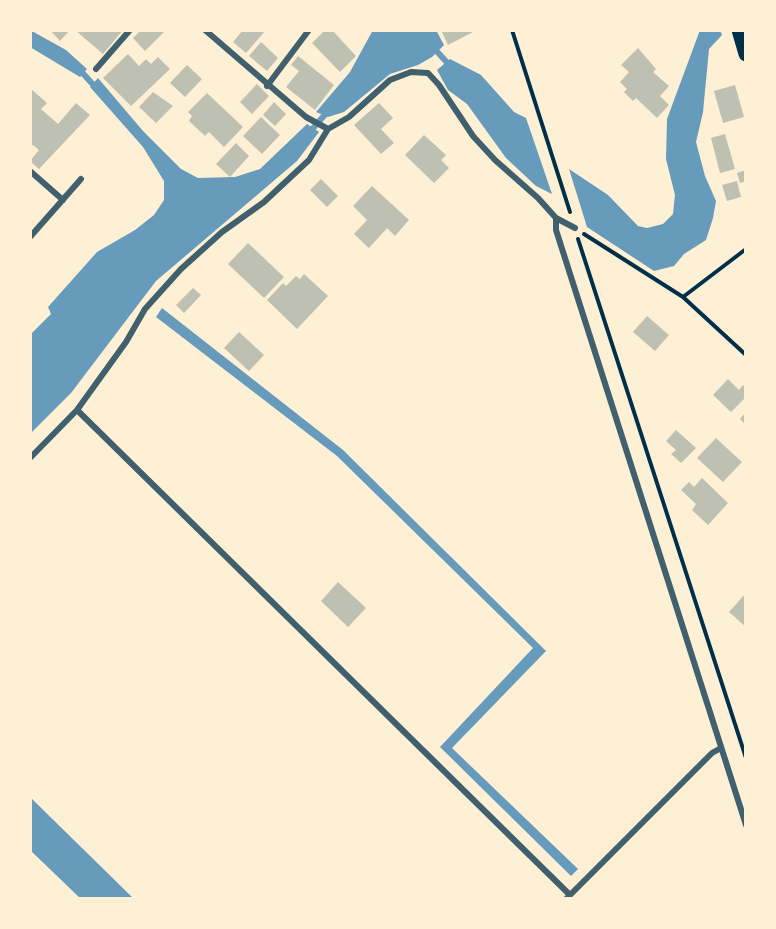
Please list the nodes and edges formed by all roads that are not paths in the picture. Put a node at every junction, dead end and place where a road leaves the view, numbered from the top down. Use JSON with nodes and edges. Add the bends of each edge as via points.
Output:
{"nodes":[{"id":1,"x":130,"y":30,"type":"edge"},
{"id":2,"x":205,"y":30,"type":"edge"},
{"id":3,"x":309,"y":30,"type":"edge"},
{"id":4,"x":739,"y":30,"type":"edge"},
{"id":5,"x":746,"y":54,"type":"edge"},
{"id":6,"x":96,"y":69,"type":"dead end"},
{"id":7,"x":267,"y":86,"type":"junction"},
{"id":8,"x":328,"y":129,"type":"junction"},
{"id":9,"x":30,"y":171,"type":"edge"},
{"id":10,"x":81,"y":179,"type":"dead end"},
{"id":11,"x":63,"y":200,"type":"junction"},
{"id":12,"x":556,"y":218,"type":"junction"},
{"id":13,"x":575,"y":228,"type":"road end"},
{"id":14,"x":30,"y":237,"type":"edge"},
{"id":15,"x":77,"y":410,"type":"junction"},
{"id":16,"x":30,"y":458,"type":"edge"},
{"id":17,"x":722,"y":748,"type":"junction"},
{"id":18,"x":746,"y":825,"type":"edge"},
{"id":19,"x":568,"y":897,"type":"edge"}],
"edges":[{"from":1,"to":6,"type":"street"},
{"from":2,"to":7,"type":"street"},
{"from":3,"to":7,"type":"street"},
{"from":4,"to":5,"type":"highway"},
{"from":7,"to":8,"type":"street"},
{"from":8,"to":12,"type":"street","via":[[349,117],[390,80],[411,72],[428,73],[473,136]]},
{"from":8,"to":15,"type":"street","via":[[309,160],[181,269],[146,309]]},
{"from":9,"to":11,"type":"street"},
{"from":10,"to":11,"type":"street"},
{"from":11,"to":14,"type":"street"},
{"from":12,"to":13,"type":"street"},
{"from":12,"to":17,"type":"street","via":[[556,230]]},
{"from":15,"to":16,"type":"street"},
{"from":15,"to":19,"type":"street"},
{"from":17,"to":18,"type":"street"},
{"from":17,"to":19,"type":"street","via":[[712,753]]}]}
